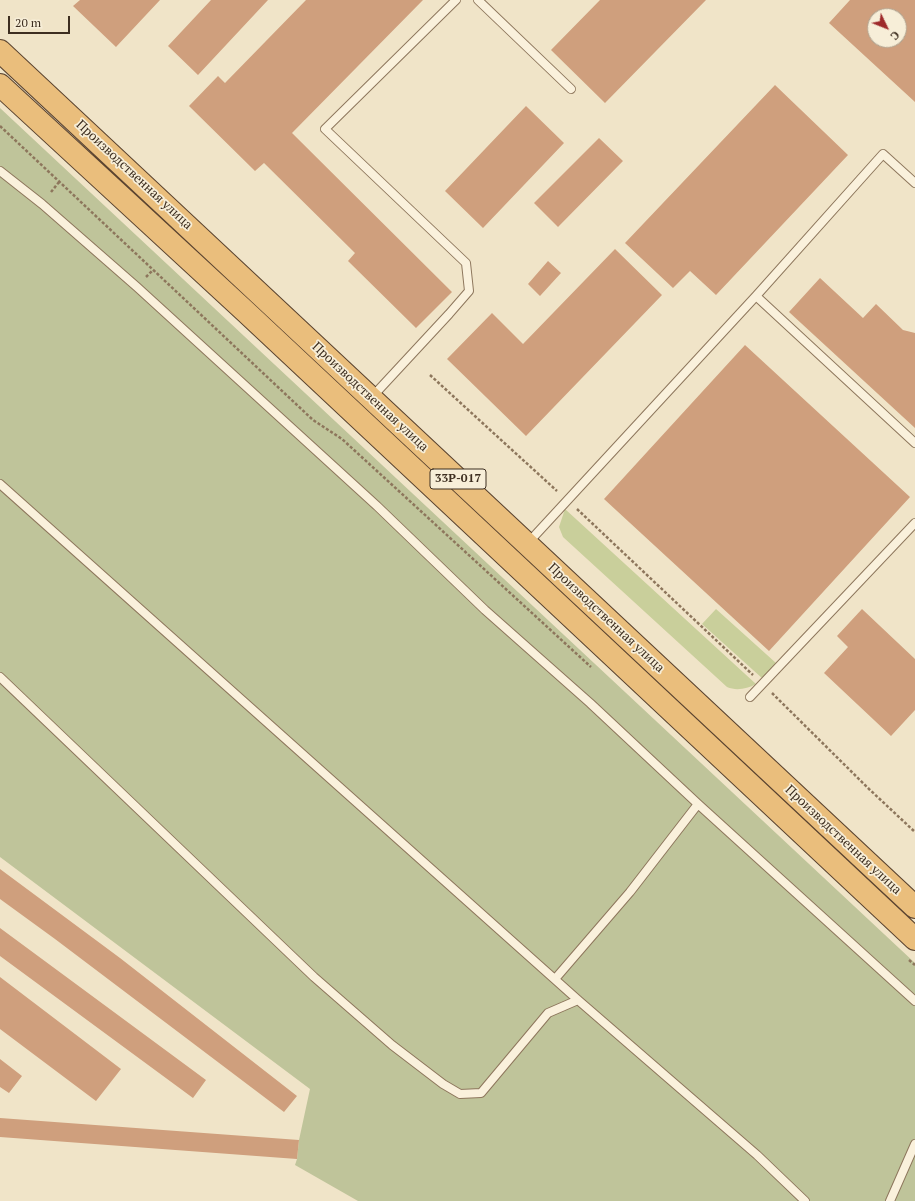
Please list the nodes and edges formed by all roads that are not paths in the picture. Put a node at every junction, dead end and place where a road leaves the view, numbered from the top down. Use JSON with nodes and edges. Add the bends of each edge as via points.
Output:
{"nodes":[{"id":1,"x":456,"y":0,"type":"edge"},
{"id":2,"x":478,"y":0,"type":"edge"},
{"id":3,"x":0,"y":50,"type":"edge"},
{"id":4,"x":0,"y":85,"type":"edge"},
{"id":5,"x":571,"y":89,"type":"dead end"},
{"id":6,"x":0,"y":172,"type":"edge"},
{"id":7,"x":915,"y":183,"type":"edge"},
{"id":8,"x":756,"y":296,"type":"junction"},
{"id":9,"x":371,"y":398,"type":"junction"},
{"id":10,"x":915,"y":443,"type":"edge"},
{"id":11,"x":0,"y":484,"type":"edge"},
{"id":12,"x":915,"y":522,"type":"edge"},
{"id":13,"x":527,"y":544,"type":"junction"},
{"id":14,"x":0,"y":677,"type":"edge"},
{"id":15,"x":750,"y":697,"type":"dead end"},
{"id":16,"x":698,"y":804,"type":"junction"},
{"id":17,"x":915,"y":907,"type":"edge"},
{"id":18,"x":915,"y":939,"type":"edge"},
{"id":19,"x":555,"y":979,"type":"junction"},
{"id":20,"x":578,"y":1000,"type":"junction"},
{"id":21,"x":915,"y":1001,"type":"edge"},
{"id":22,"x":915,"y":1144,"type":"edge"},
{"id":23,"x":805,"y":1201,"type":"edge"},
{"id":24,"x":890,"y":1201,"type":"edge"}],
"edges":[{"from":1,"to":9,"type":"lane","via":[[325,130],[466,263],[469,291]]},
{"from":2,"to":5,"type":"lane"},
{"from":3,"to":9,"type":"highway","name":"Производственная улица","number":"33Р-017"},
{"from":4,"to":18,"type":"highway","name":"Производственная улица","number":"33Р-017"},
{"from":6,"to":16,"type":"lane","via":[[42,204],[136,286]]},
{"from":7,"to":8,"type":"lane","via":[[883,154]]},
{"from":8,"to":10,"type":"lane"},
{"from":8,"to":13,"type":"lane"},
{"from":9,"to":13,"type":"highway","name":"Производственная улица","number":"33Р-017"},
{"from":11,"to":19,"type":"lane"},
{"from":12,"to":15,"type":"lane"},
{"from":13,"to":17,"type":"highway","name":"Производственная улица","number":"33Р-017"},
{"from":14,"to":20,"type":"lane","via":[[314,977],[392,1045],[460,1094],[481,1093],[548,1013]]},
{"from":16,"to":19,"type":"lane","via":[[630,892]]},
{"from":16,"to":21,"type":"lane"},
{"from":19,"to":20,"type":"lane"},
{"from":20,"to":23,"type":"lane","via":[[757,1155]]},
{"from":22,"to":24,"type":"lane"}]}
